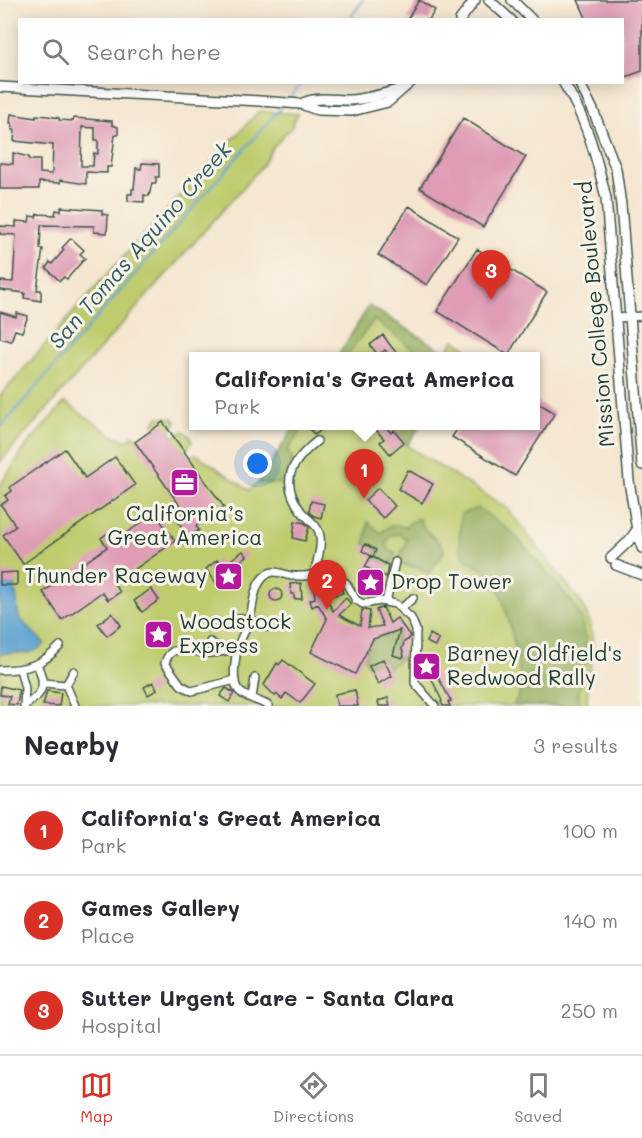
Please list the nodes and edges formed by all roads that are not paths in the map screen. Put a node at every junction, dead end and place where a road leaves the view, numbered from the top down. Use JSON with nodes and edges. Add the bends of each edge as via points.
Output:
{"nodes":[{"id":1,"x":475,"y":0,"type":"edge"},
{"id":2,"x":489,"y":0,"type":"edge"},
{"id":3,"x":512,"y":0,"type":"edge"},
{"id":4,"x":462,"y":18,"type":"edge"},
{"id":5,"x":509,"y":18,"type":"edge"},
{"id":6,"x":530,"y":18,"type":"edge"},
{"id":7,"x":564,"y":84,"type":"edge"},
{"id":8,"x":580,"y":84,"type":"edge"},
{"id":9,"x":408,"y":85,"type":"edge"},
{"id":10,"x":0,"y":87,"type":"edge"},
{"id":11,"x":642,"y":316,"type":"edge"},
{"id":12,"x":630,"y":317,"type":"junction"},
{"id":13,"x":616,"y":318,"type":"junction"},
{"id":14,"x":317,"y":441,"type":"dead end"},
{"id":15,"x":642,"y":465,"type":"edge"},
{"id":16,"x":636,"y":530,"type":"junction"},
{"id":17,"x":642,"y":548,"type":"edge"},
{"id":18,"x":394,"y":562,"type":"dead end"},
{"id":19,"x":314,"y":573,"type":"junction"},
{"id":20,"x":642,"y":575,"type":"edge"},
{"id":21,"x":413,"y":598,"type":"dead end"},
{"id":22,"x":386,"y":602,"type":"junction"},
{"id":23,"x":401,"y":609,"type":"junction"},
{"id":24,"x":239,"y":618,"type":"dead end"},
{"id":25,"x":249,"y":620,"type":"junction"},
{"id":26,"x":266,"y":627,"type":"dead end"},
{"id":27,"x":210,"y":642,"type":"dead end"},
{"id":28,"x":60,"y":646,"type":"dead end"},
{"id":29,"x":238,"y":648,"type":"junction"},
{"id":30,"x":224,"y":651,"type":"junction"},
{"id":31,"x":37,"y":664,"type":"junction"},
{"id":32,"x":20,"y":669,"type":"junction"},
{"id":33,"x":0,"y":670,"type":"edge"},
{"id":34,"x":74,"y":671,"type":"dead end"},
{"id":35,"x":255,"y":678,"type":"dead end"},
{"id":36,"x":236,"y":680,"type":"junction"},
{"id":37,"x":44,"y":683,"type":"junction"},
{"id":38,"x":66,"y":685,"type":"junction"},
{"id":39,"x":249,"y":697,"type":"junction"},
{"id":40,"x":24,"y":706,"type":"edge"},
{"id":41,"x":75,"y":706,"type":"edge"},
{"id":42,"x":244,"y":706,"type":"edge"},
{"id":43,"x":269,"y":706,"type":"edge"},
{"id":44,"x":435,"y":706,"type":"edge"}],
"edges":[{"from":1,"to":4,"type":"main road"},
{"from":2,"to":5,"type":"main road"},
{"from":3,"to":6,"type":"main road"},
{"from":7,"to":13,"type":"main road","name":"Mission College Boulevard","via":[[599,164],[606,198]]},
{"from":8,"to":12,"type":"main road","name":"Mission College Boulevard","via":[[616,168]]},
{"from":9,"to":10,"type":"main road","via":[[368,98],[310,99],[301,104]]},
{"from":11,"to":12,"type":"street"},
{"from":12,"to":13,"type":"street"},
{"from":12,"to":15,"type":"main road","name":"Mission College Boulevard"},
{"from":13,"to":16,"type":"main road","name":"Mission College Boulevard"},
{"from":14,"to":19,"type":"street","via":[[296,462],[290,483],[295,502],[319,533]]},
{"from":16,"to":17,"type":"main road","name":"Mission College Boulevard"},
{"from":16,"to":20,"type":"main road","via":[[613,562]]},
{"from":18,"to":22,"type":"street"},
{"from":19,"to":22,"type":"street","via":[[344,581],[353,597],[363,604]]},
{"from":19,"to":25,"type":"street","via":[[266,575],[254,597]]},
{"from":21,"to":23,"type":"street"},
{"from":22,"to":23,"type":"street"},
{"from":23,"to":44,"type":"street","via":[[416,630],[415,683]]},
{"from":24,"to":25,"type":"street"},
{"from":25,"to":26,"type":"street"},
{"from":25,"to":29,"type":"street"},
{"from":27,"to":30,"type":"street"},
{"from":28,"to":31,"type":"street"},
{"from":29,"to":30,"type":"street"},
{"from":29,"to":36,"type":"street"},
{"from":30,"to":36,"type":"street","via":[[177,649],[169,653],[165,663],[181,685],[192,691]]},
{"from":31,"to":32,"type":"street"},
{"from":31,"to":37,"type":"street"},
{"from":32,"to":33,"type":"street"},
{"from":32,"to":40,"type":"street"},
{"from":34,"to":38,"type":"street"},
{"from":35,"to":39,"type":"street"},
{"from":36,"to":39,"type":"street","via":[[239,690]]},
{"from":37,"to":38,"type":"street"},
{"from":37,"to":40,"type":"street","via":[[37,696]]},
{"from":38,"to":41,"type":"street"},
{"from":39,"to":42,"type":"street"},
{"from":39,"to":43,"type":"street"}]}
